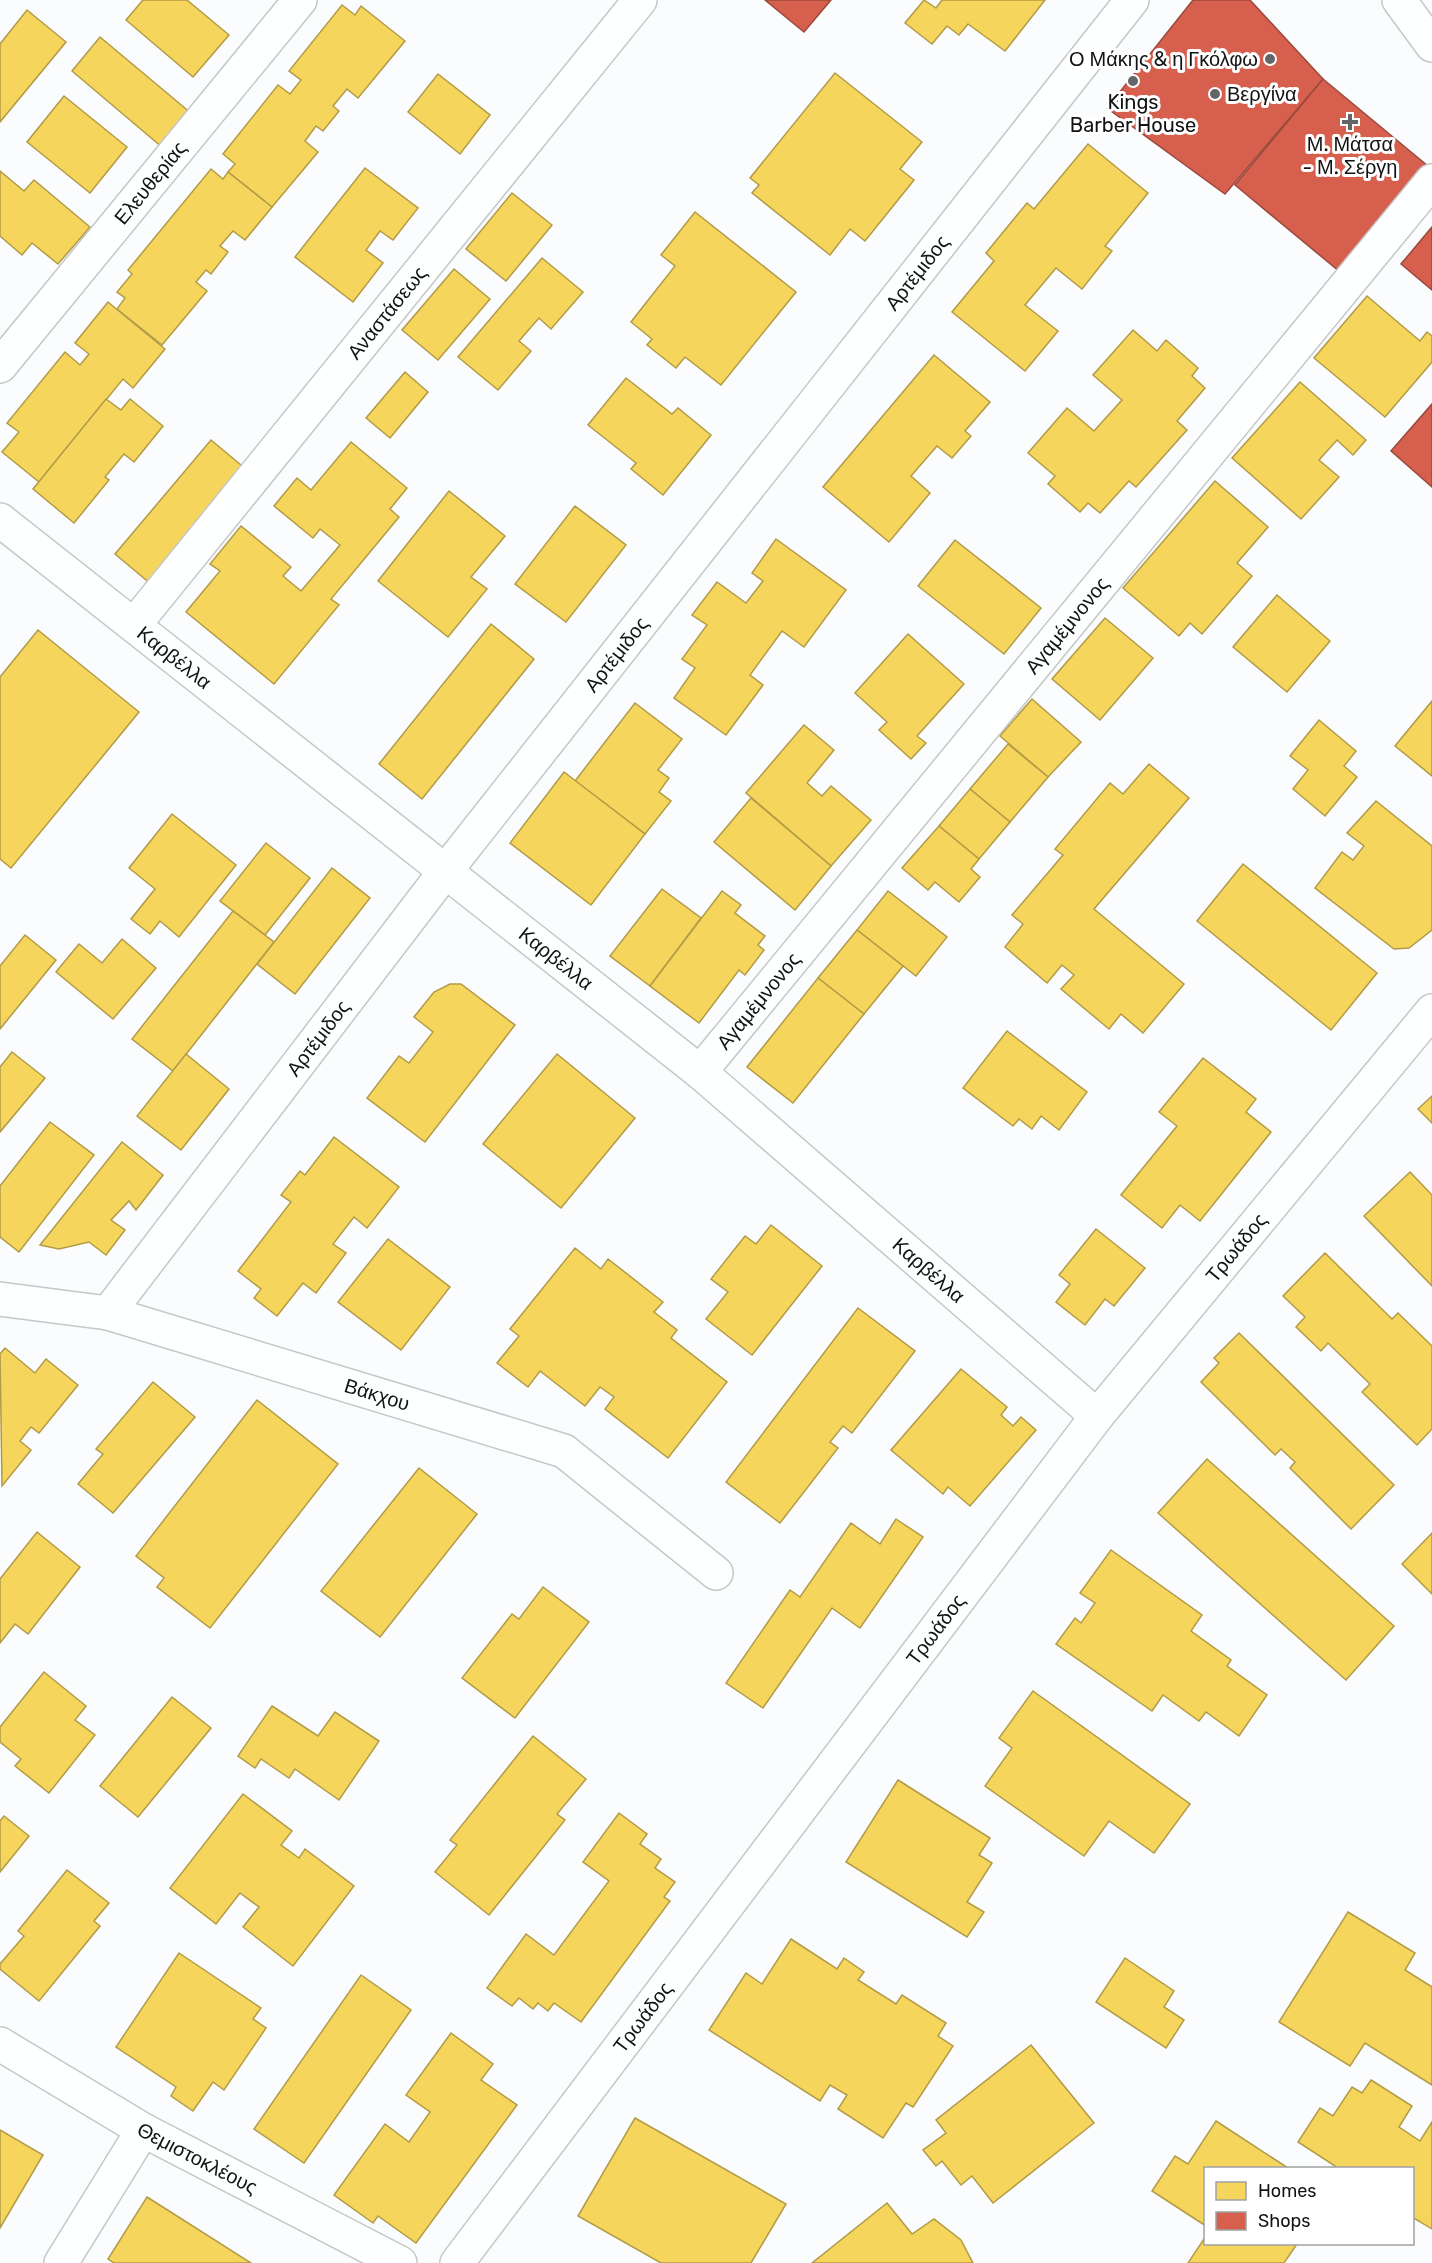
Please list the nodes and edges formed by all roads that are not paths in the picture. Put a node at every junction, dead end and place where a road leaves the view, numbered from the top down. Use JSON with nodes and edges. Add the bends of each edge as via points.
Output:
{"nodes":[{"id":1,"x":300,"y":0,"type":"edge"},
{"id":2,"x":640,"y":0,"type":"edge"},
{"id":3,"x":1132,"y":0,"type":"edge"},
{"id":4,"x":1398,"y":0,"type":"edge"},
{"id":5,"x":1432,"y":45,"type":"edge"},
{"id":6,"x":1432,"y":181,"type":"edge"},
{"id":7,"x":0,"y":366,"type":"edge"},
{"id":8,"x":0,"y":520,"type":"edge"},
{"id":9,"x":134,"y":625,"type":"junction"},
{"id":10,"x":444,"y":873,"type":"junction"},
{"id":11,"x":1432,"y":1011,"type":"edge"},
{"id":12,"x":700,"y":1072,"type":"junction"},
{"id":13,"x":0,"y":1299,"type":"edge"},
{"id":14,"x":108,"y":1313,"type":"junction"},
{"id":15,"x":1097,"y":1416,"type":"junction"},
{"id":16,"x":716,"y":1573,"type":"dead end"},
{"id":17,"x":0,"y":2044,"type":"edge"},
{"id":18,"x":143,"y":2130,"type":"junction"},
{"id":19,"x":62,"y":2263,"type":"edge"},
{"id":20,"x":400,"y":2263,"type":"edge"},
{"id":21,"x":457,"y":2263,"type":"edge"}],
"edges":[{"from":1,"to":7,"type":"street","name":"Ελευθερίας"},
{"from":2,"to":9,"type":"street","name":"Αναστάσεως"},
{"from":3,"to":10,"type":"street","name":"Αρτέμιδος"},
{"from":4,"to":5,"type":"street"},
{"from":6,"to":12,"type":"street","name":"Αγαμέμνονος"},
{"from":8,"to":9,"type":"street","name":"Καρβέλλα"},
{"from":9,"to":10,"type":"street","name":"Καρβέλλα"},
{"from":10,"to":12,"type":"street","name":"Καρβέλλα"},
{"from":10,"to":14,"type":"street","name":"Αρτέμιδος"},
{"from":11,"to":15,"type":"street","name":"Τρωάδος"},
{"from":12,"to":15,"type":"street","name":"Καρβέλλα"},
{"from":13,"to":14,"type":"street","name":"Βάκχου"},
{"from":14,"to":16,"type":"street","name":"Βάκχου","via":[[564,1451]]},
{"from":15,"to":21,"type":"street","name":"Τρωάδος"},
{"from":17,"to":18,"type":"street","name":"Θεμιστοκλέους"},
{"from":18,"to":19,"type":"street"},
{"from":18,"to":20,"type":"street","name":"Θεμιστοκλέους"}]}
